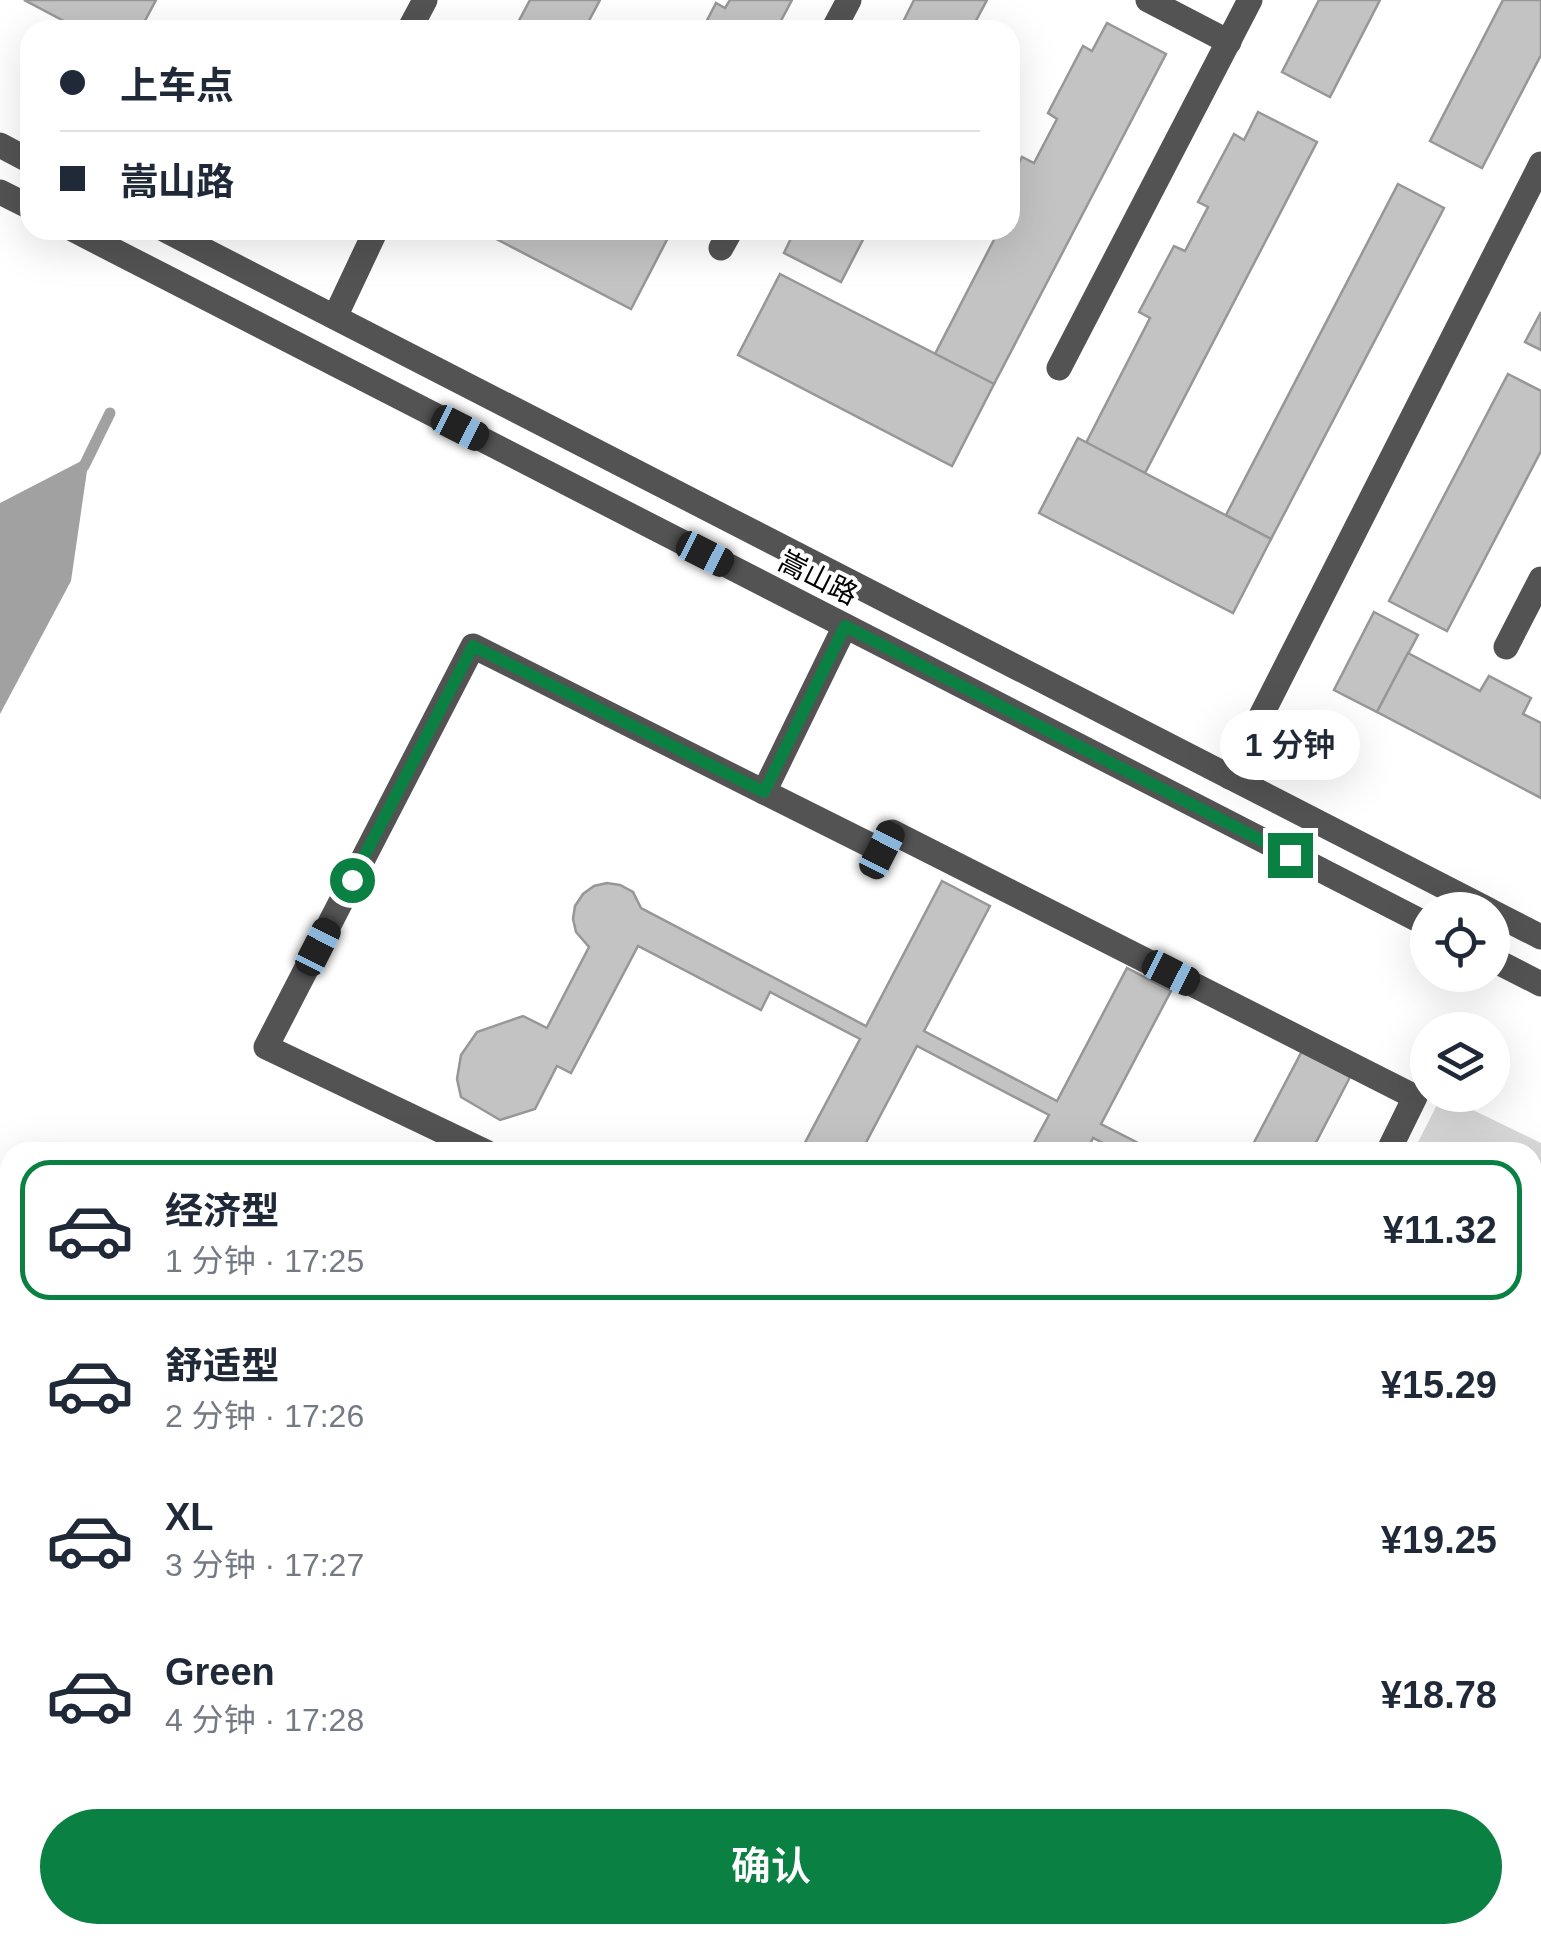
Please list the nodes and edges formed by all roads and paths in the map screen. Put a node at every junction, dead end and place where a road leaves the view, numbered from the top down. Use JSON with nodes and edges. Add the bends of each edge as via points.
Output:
{"nodes":[{"id":1,"x":1148,"y":0,"type":"edge"},
{"id":2,"x":1250,"y":0,"type":"edge"},
{"id":3,"x":1229,"y":42,"type":"junction"},
{"id":4,"x":1541,"y":164,"type":"edge"},
{"id":5,"x":93,"y":240,"type":"edge"},
{"id":6,"x":184,"y":240,"type":"edge"},
{"id":7,"x":371,"y":240,"type":"edge"},
{"id":8,"x":335,"y":318,"type":"junction"},
{"id":9,"x":1059,"y":368,"type":"dead end"},
{"id":10,"x":1541,"y":579,"type":"edge"},
{"id":11,"x":845,"y":626,"type":"junction"},
{"id":12,"x":1506,"y":647,"type":"dead end"},
{"id":13,"x":1230,"y":777,"type":"junction"},
{"id":14,"x":764,"y":792,"type":"junction"},
{"id":15,"x":1454,"y":892,"type":"edge"},
{"id":16,"x":1410,"y":916,"type":"edge"},
{"id":17,"x":1510,"y":920,"type":"edge"},
{"id":18,"x":1541,"y":936,"type":"edge"},
{"id":19,"x":1510,"y":968,"type":"edge"},
{"id":20,"x":1541,"y":984,"type":"edge"},
{"id":21,"x":465,"y":1142,"type":"edge"},
{"id":22,"x":1393,"y":1142,"type":"edge"}],
"edges":[{"from":1,"to":3,"type":"street"},
{"from":2,"to":3,"type":"street"},
{"from":3,"to":9,"type":"street"},
{"from":4,"to":13,"type":"street"},
{"from":5,"to":11,"type":"street","name":"嵩山路"},
{"from":6,"to":8,"type":"street","name":"嵩山路"},
{"from":7,"to":8,"type":"street"},
{"from":8,"to":13,"type":"street","name":"嵩山路"},
{"from":10,"to":12,"type":"street"},
{"from":11,"to":14,"type":"street"},
{"from":11,"to":16,"type":"street","name":"嵩山路"},
{"from":13,"to":15,"type":"street","name":"嵩山路"},
{"from":14,"to":21,"type":"street","via":[[473,646],[266,1047]]},
{"from":14,"to":22,"type":"street","via":[[882,850],[892,832],[1415,1097]]},
{"from":17,"to":18,"type":"street","name":"嵩山路"},
{"from":19,"to":20,"type":"street"}]}
